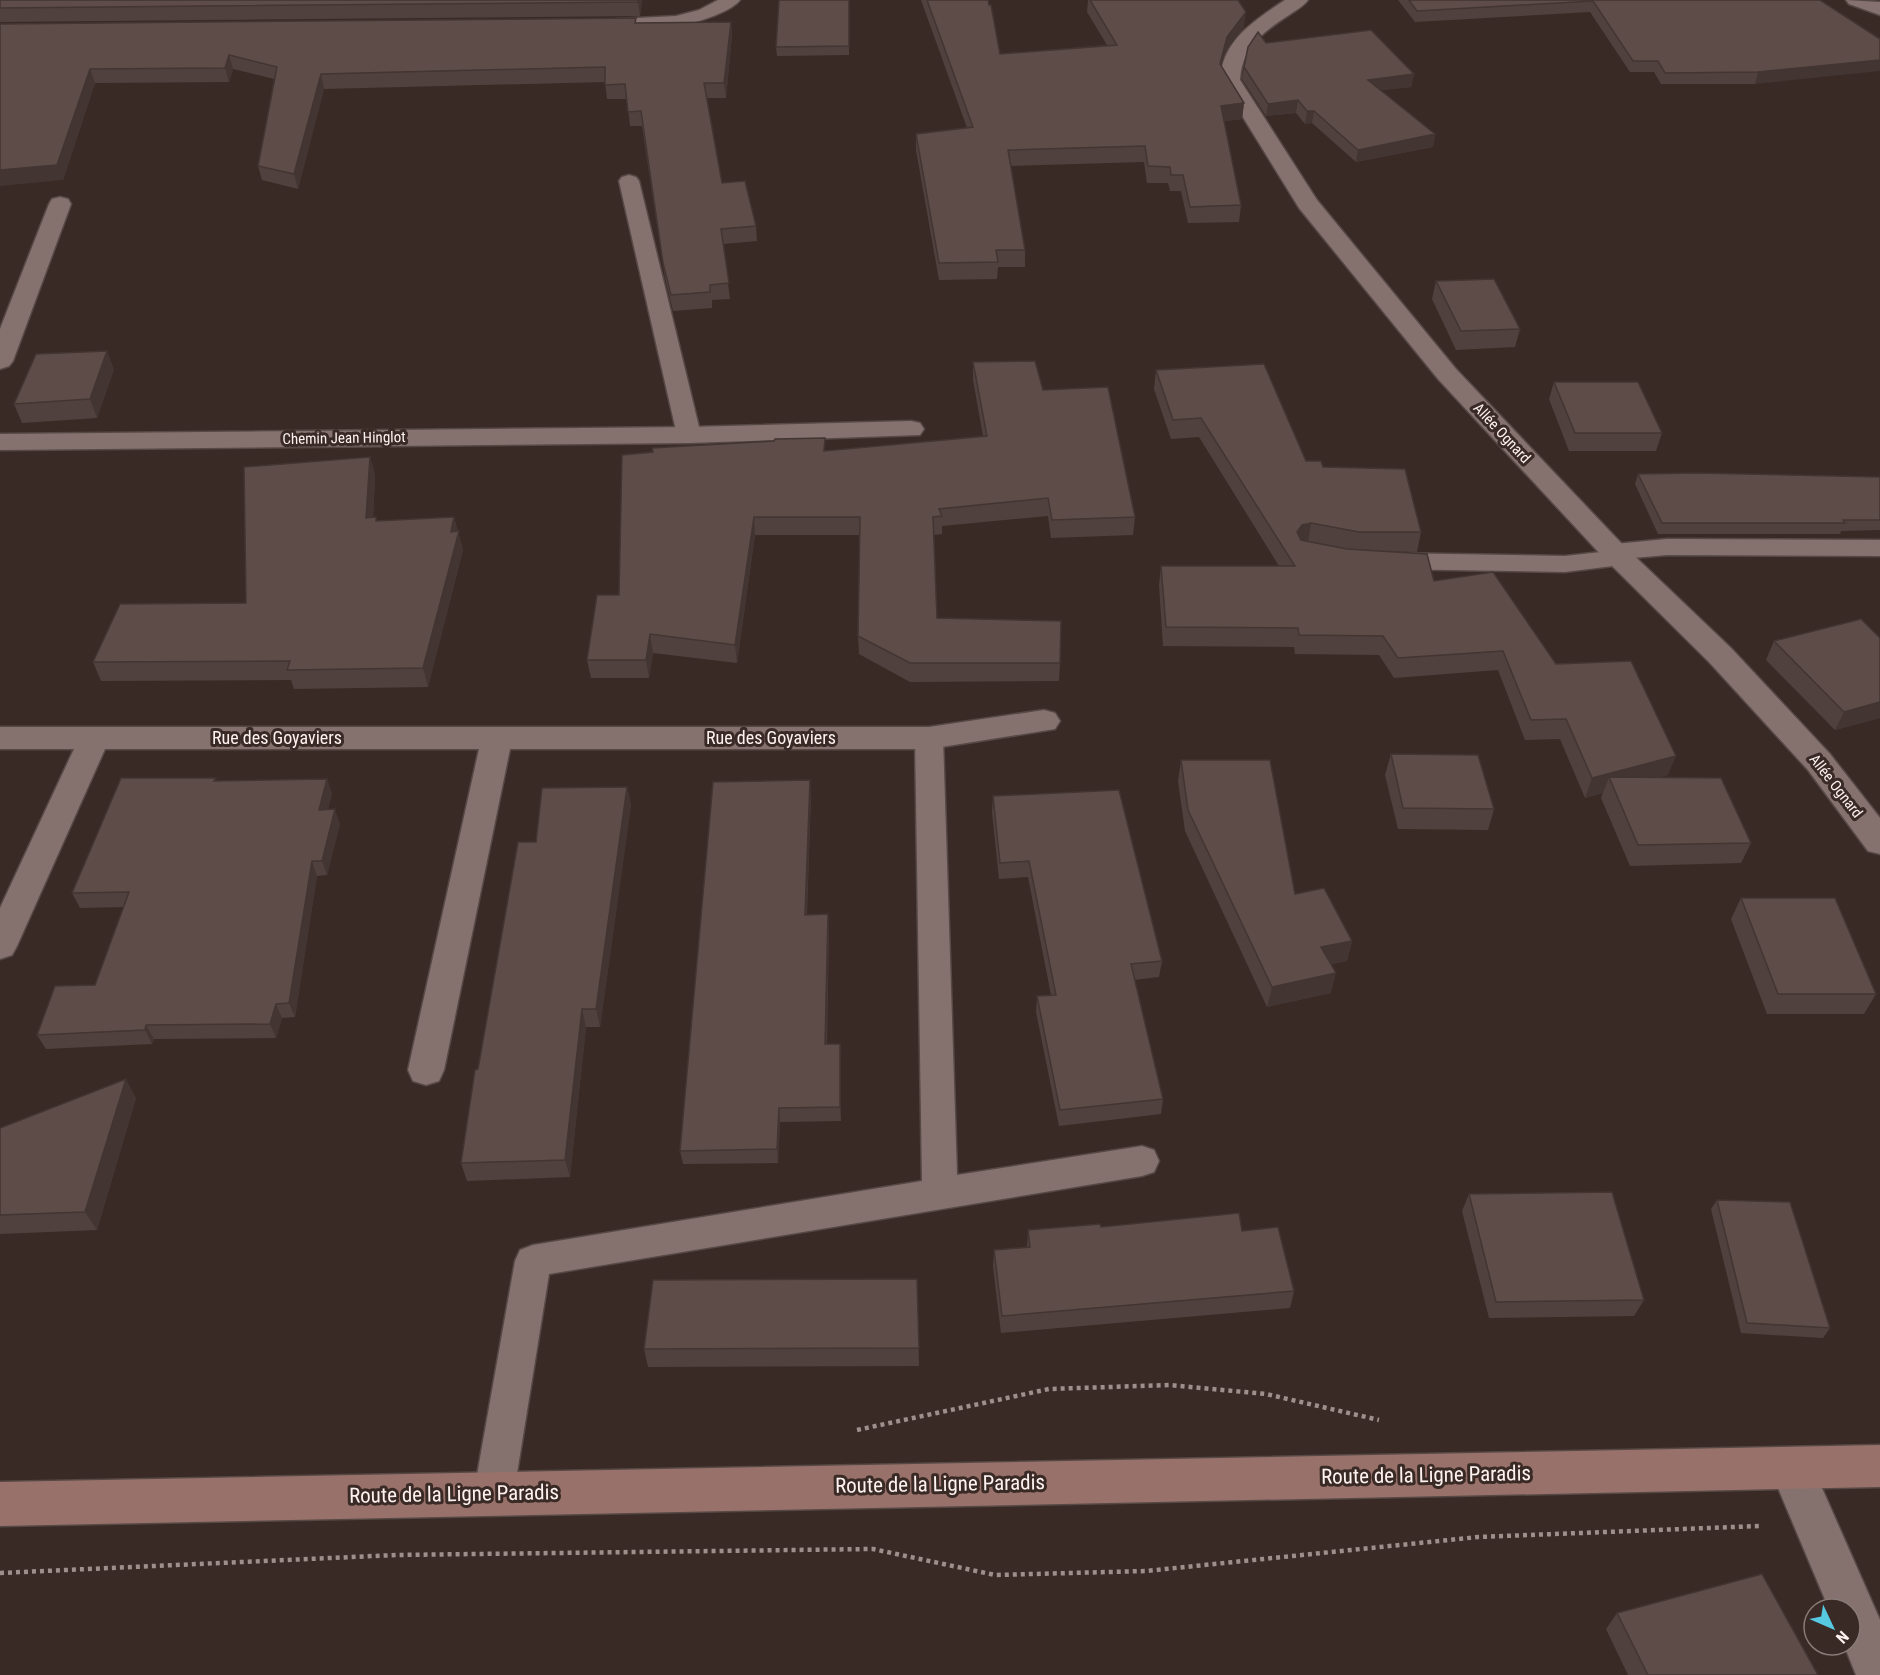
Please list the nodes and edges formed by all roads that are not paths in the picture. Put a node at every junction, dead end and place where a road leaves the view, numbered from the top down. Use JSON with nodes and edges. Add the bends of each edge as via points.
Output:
{"nodes":[{"id":1,"x":730,"y":0,"type":"edge"},
{"id":2,"x":1298,"y":0,"type":"edge"},
{"id":3,"x":1856,"y":0,"type":"edge"},
{"id":4,"x":1880,"y":9,"type":"edge"},
{"id":5,"x":601,"y":25,"type":"edge"},
{"id":6,"x":629,"y":181,"type":"dead end"},
{"id":7,"x":60,"y":204,"type":"dead end"},
{"id":8,"x":0,"y":361,"type":"edge"},
{"id":9,"x":911,"y":429,"type":"dead end"},
{"id":10,"x":689,"y":435,"type":"junction"},
{"id":11,"x":0,"y":442,"type":"edge"},
{"id":12,"x":1880,"y":549,"type":"edge"},
{"id":13,"x":1617,"y":554,"type":"junction"},
{"id":14,"x":1367,"y":561,"type":"edge"},
{"id":15,"x":1044,"y":721,"type":"dead end"},
{"id":16,"x":0,"y":738,"type":"edge"},
{"id":17,"x":497,"y":738,"type":"junction"},
{"id":18,"x":929,"y":738,"type":"junction"},
{"id":19,"x":94,"y":739,"type":"junction"},
{"id":20,"x":1880,"y":842,"type":"edge"},
{"id":21,"x":0,"y":946,"type":"edge"},
{"id":22,"x":426,"y":1070,"type":"dead end"},
{"id":23,"x":1142,"y":1161,"type":"dead end"},
{"id":24,"x":940,"y":1193,"type":"junction"},
{"id":25,"x":1880,"y":1466,"type":"edge"},
{"id":26,"x":1792,"y":1469,"type":"junction"},
{"id":27,"x":494,"y":1492,"type":"junction"},
{"id":28,"x":0,"y":1504,"type":"edge"},
{"id":29,"x":1880,"y":1675,"type":"edge"}],
"edges":[{"from":1,"to":5,"type":"street","via":[[695,17],[649,24]]},
{"from":2,"to":13,"type":"street","name":"Allée Ognard","via":[[1264,23],[1239,48],[1231,62],[1230,80],[1307,203],[1447,374]]},
{"from":3,"to":4,"type":"street"},
{"from":6,"to":10,"type":"lane"},
{"from":7,"to":8,"type":"street"},
{"from":9,"to":10,"type":"street","name":"Chemin Jean Hinglot"},
{"from":10,"to":11,"type":"street","name":"Chemin Jean Hinglot"},
{"from":12,"to":13,"type":"lane","via":[[1667,547]]},
{"from":13,"to":14,"type":"lane","via":[[1564,564]]},
{"from":13,"to":20,"type":"street","name":"Allée Ognard","via":[[1720,655],[1819,762]]},
{"from":15,"to":18,"type":"street","name":"Rue des Goyaviers"},
{"from":16,"to":19,"type":"street","name":"Rue des Goyaviers"},
{"from":17,"to":18,"type":"street","name":"Rue des Goyaviers"},
{"from":17,"to":19,"type":"street","name":"Rue des Goyaviers"},
{"from":17,"to":22,"type":"street"},
{"from":18,"to":24,"type":"lane"},
{"from":19,"to":21,"type":"street"},
{"from":23,"to":24,"type":"lane"},
{"from":24,"to":27,"type":"lane","via":[[533,1261]]},
{"from":25,"to":26,"type":"main road","name":"Route de la Ligne Paradis"},
{"from":26,"to":27,"type":"main road","name":"Route de la Ligne Paradis"},
{"from":26,"to":29,"type":"street"},
{"from":27,"to":28,"type":"main road","name":"Route de la Ligne Paradis"}]}
